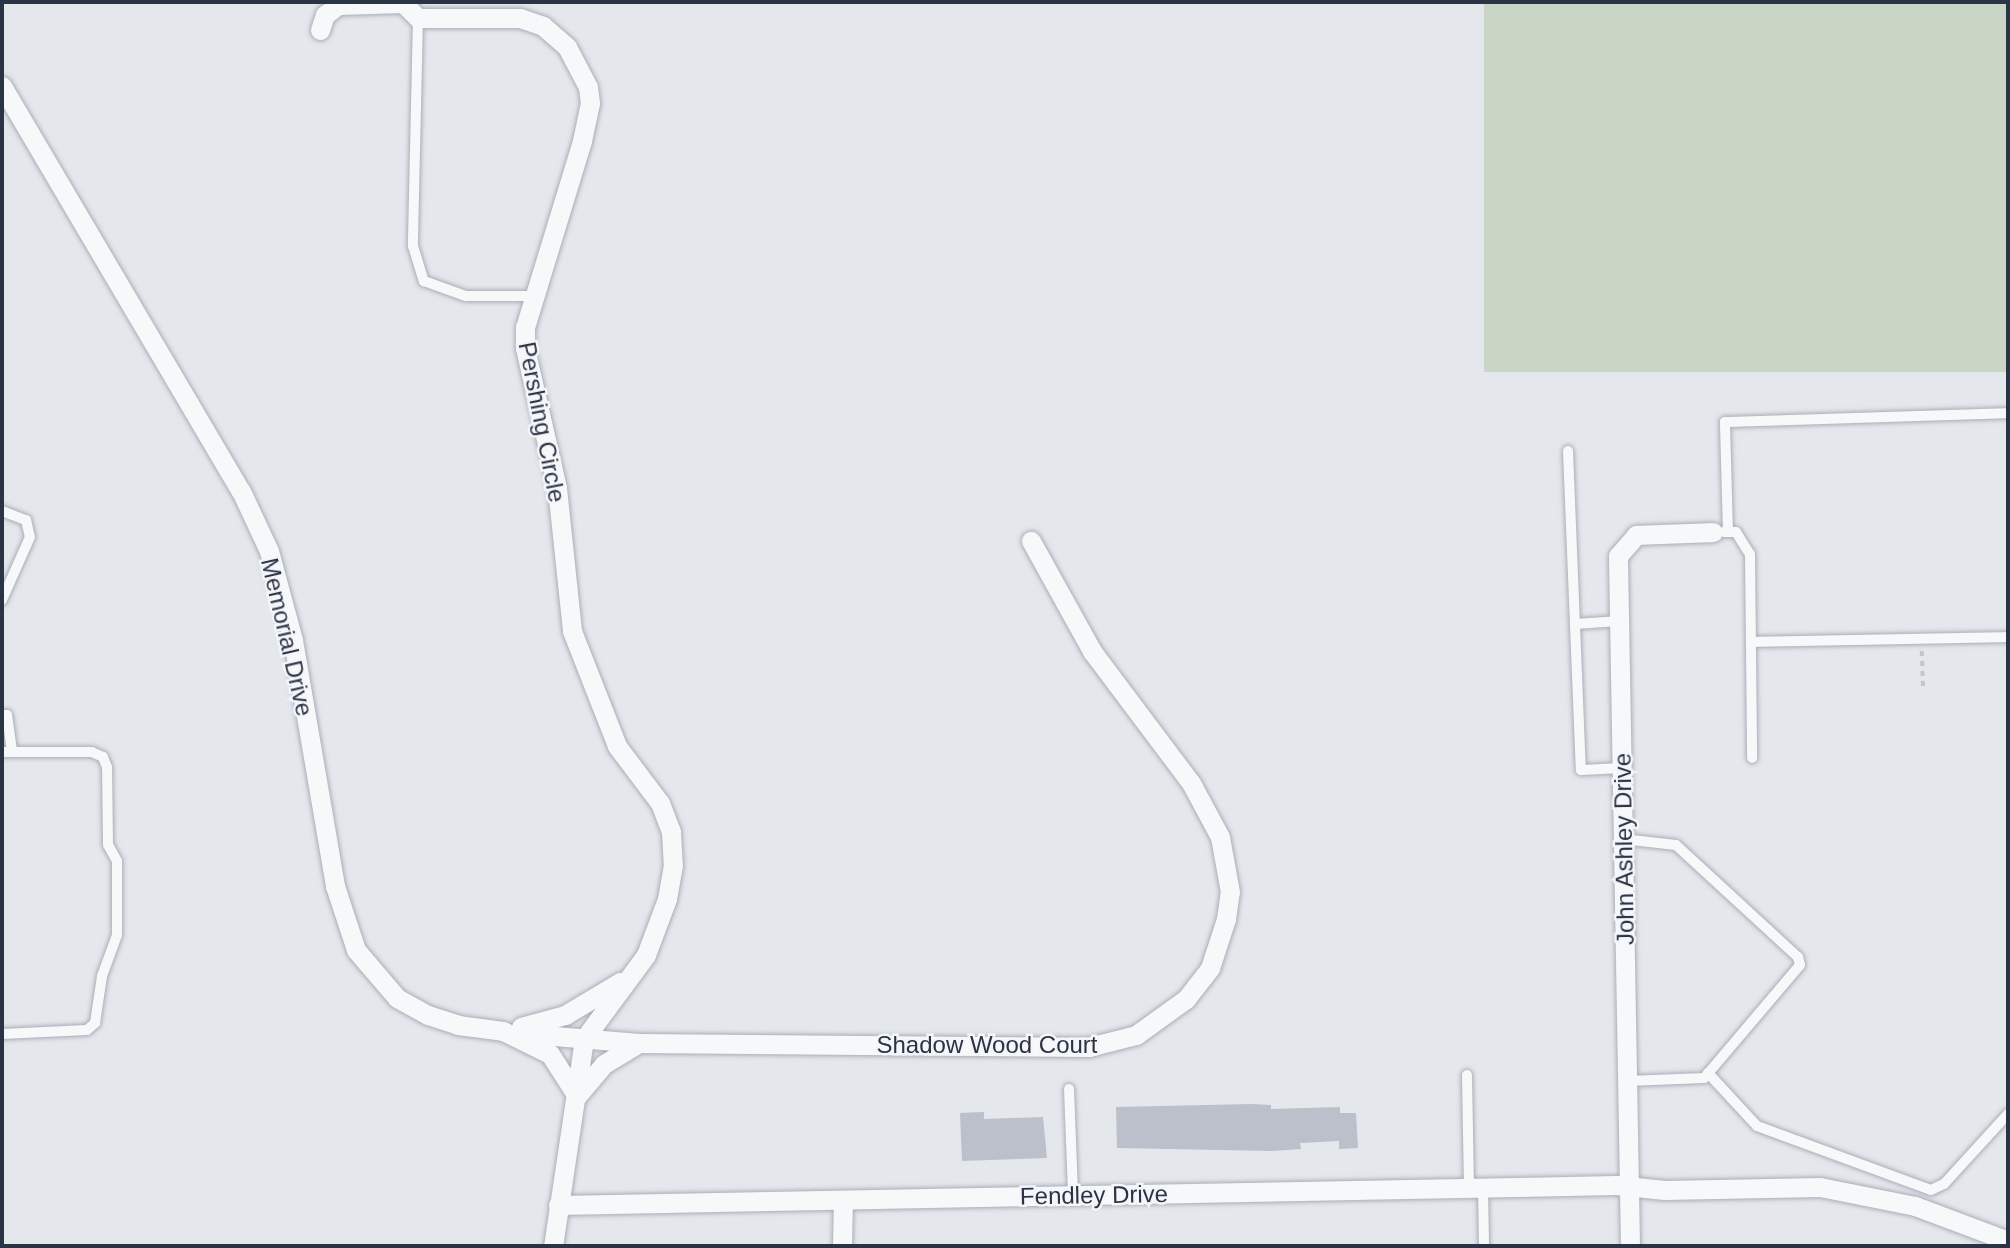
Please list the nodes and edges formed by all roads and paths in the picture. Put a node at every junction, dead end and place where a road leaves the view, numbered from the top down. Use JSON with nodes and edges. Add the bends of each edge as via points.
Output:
{"nodes":[{"id":1,"x":418,"y":18,"type":"junction"},
{"id":2,"x":320,"y":30,"type":"dead end"},
{"id":3,"x":2,"y":86,"type":"edge"},
{"id":4,"x":534,"y":296,"type":"junction"},
{"id":5,"x":2008,"y":413,"type":"edge"},
{"id":6,"x":1568,"y":451,"type":"dead end"},
{"id":7,"x":2,"y":511,"type":"edge"},
{"id":8,"x":1720,"y":532,"type":"junction"},
{"id":9,"x":1031,"y":541,"type":"dead end"},
{"id":10,"x":2,"y":600,"type":"edge"},
{"id":11,"x":1619,"y":621,"type":"junction"},
{"id":12,"x":1575,"y":624,"type":"junction"},
{"id":13,"x":2008,"y":637,"type":"edge"},
{"id":14,"x":1922,"y":639,"type":"junction"},
{"id":15,"x":1751,"y":642,"type":"junction"},
{"id":16,"x":1923,"y":687,"type":"dead end"},
{"id":17,"x":2,"y":715,"type":"edge"},
{"id":18,"x":7,"y":752,"type":"edge"},
{"id":19,"x":1752,"y":758,"type":"dead end"},
{"id":20,"x":1622,"y":768,"type":"junction"},
{"id":21,"x":1623,"y":839,"type":"junction"},
{"id":22,"x":637,"y":967,"type":"junction"},
{"id":23,"x":503,"y":1031,"type":"junction"},
{"id":24,"x":2,"y":1034,"type":"edge"},
{"id":25,"x":584,"y":1039,"type":"junction"},
{"id":26,"x":639,"y":1043,"type":"junction"},
{"id":27,"x":1708,"y":1073,"type":"junction"},
{"id":28,"x":1467,"y":1074,"type":"dead end"},
{"id":29,"x":1628,"y":1082,"type":"junction"},
{"id":30,"x":1069,"y":1089,"type":"dead end"},
{"id":31,"x":577,"y":1096,"type":"junction"},
{"id":32,"x":2008,"y":1114,"type":"edge"},
{"id":33,"x":1629,"y":1185,"type":"junction"},
{"id":34,"x":1476,"y":1187,"type":"junction"},
{"id":35,"x":1073,"y":1195,"type":"junction"},
{"id":36,"x":843,"y":1200,"type":"junction"},
{"id":37,"x":558,"y":1205,"type":"junction"},
{"id":38,"x":2008,"y":1241,"type":"edge"},
{"id":39,"x":553,"y":1246,"type":"edge"},
{"id":40,"x":842,"y":1246,"type":"edge"},
{"id":41,"x":1485,"y":1246,"type":"edge"},
{"id":42,"x":1630,"y":1246,"type":"edge"}],
"edges":[{"from":1,"to":2,"type":"street","name":"Pershing Circle","via":[[403,3],[338,5],[325,15]]},
{"from":1,"to":4,"type":"lane","via":[[413,246],[424,281],[466,296]]},
{"from":1,"to":4,"type":"street","name":"Pershing Circle","via":[[520,18],[543,26],[584,73],[590,103],[582,141]]},
{"from":3,"to":23,"type":"street","name":"Memorial Drive","via":[[241,491],[269,551],[293,640],[335,886],[356,950],[397,998],[458,1026]]},
{"from":4,"to":22,"type":"street","name":"Pershing Circle","via":[[525,327],[525,348],[557,488],[572,631],[617,746],[660,803],[671,831],[673,865],[667,900],[655,937]]},
{"from":5,"to":8,"type":"lane","via":[[1725,422]]},
{"from":6,"to":12,"type":"lane"},
{"from":7,"to":10,"type":"lane","via":[[26,520],[30,537]]},
{"from":8,"to":11,"type":"street","name":"John Ashley Drive","via":[[1645,533],[1629,539],[1618,556]]},
{"from":8,"to":15,"type":"lane","via":[[1736,532],[1750,554]]},
{"from":9,"to":26,"type":"street","name":"Shadow Wood Court","via":[[1093,651],[1191,783],[1220,837],[1230,892],[1220,944],[1202,980],[1176,1009],[1149,1028],[1089,1047]]},
{"from":11,"to":12,"type":"lane"},
{"from":11,"to":20,"type":"street","name":"John Ashley Drive"},
{"from":12,"to":20,"type":"lane","via":[[1581,770]]},
{"from":13,"to":14,"type":"lane"},
{"from":14,"to":15,"type":"lane"},
{"from":14,"to":16,"type":"path"},
{"from":15,"to":19,"type":"lane"},
{"from":17,"to":18,"type":"lane","via":[[7,715]]},
{"from":18,"to":24,"type":"lane","via":[[92,752],[103,757],[108,845],[117,861],[117,934],[102,976],[95,1023],[87,1030]]},
{"from":20,"to":21,"type":"street","name":"John Ashley Drive"},
{"from":21,"to":27,"type":"lane","via":[[1676,845],[1798,957],[1797,973]]},
{"from":21,"to":29,"type":"street","name":"John Ashley Drive"},
{"from":22,"to":23,"type":"street","name":"Memorial Drive","via":[[609,990],[565,1015]]},
{"from":22,"to":25,"type":"street","name":"Pershing Circle"},
{"from":23,"to":25,"type":"street"},
{"from":23,"to":31,"type":"street","name":"Memorial Drive","via":[[550,1054]]},
{"from":25,"to":26,"type":"street","name":"Shadow Wood Court"},
{"from":25,"to":31,"type":"street","name":"Pershing Circle"},
{"from":26,"to":31,"type":"street","via":[[604,1064]]},
{"from":27,"to":29,"type":"lane","via":[[1704,1078]]},
{"from":27,"to":32,"type":"lane","via":[[1757,1126],[1931,1190],[1944,1184]]},
{"from":28,"to":34,"type":"lane"},
{"from":29,"to":33,"type":"street","name":"John Ashley Drive"},
{"from":30,"to":35,"type":"lane"},
{"from":31,"to":37,"type":"street"},
{"from":33,"to":34,"type":"street","name":"Fendley Drive"},
{"from":33,"to":38,"type":"street","name":"Fendley Drive","via":[[1664,1190],[1820,1187],[1915,1206]]},
{"from":33,"to":42,"type":"street","name":"John Ashley Drive"},
{"from":34,"to":35,"type":"street","name":"Fendley Drive"},
{"from":34,"to":41,"type":"lane"},
{"from":35,"to":36,"type":"street","name":"Fendley Drive"},
{"from":36,"to":37,"type":"street","name":"Fendley Drive"},
{"from":36,"to":40,"type":"street"},
{"from":37,"to":39,"type":"street"}]}
